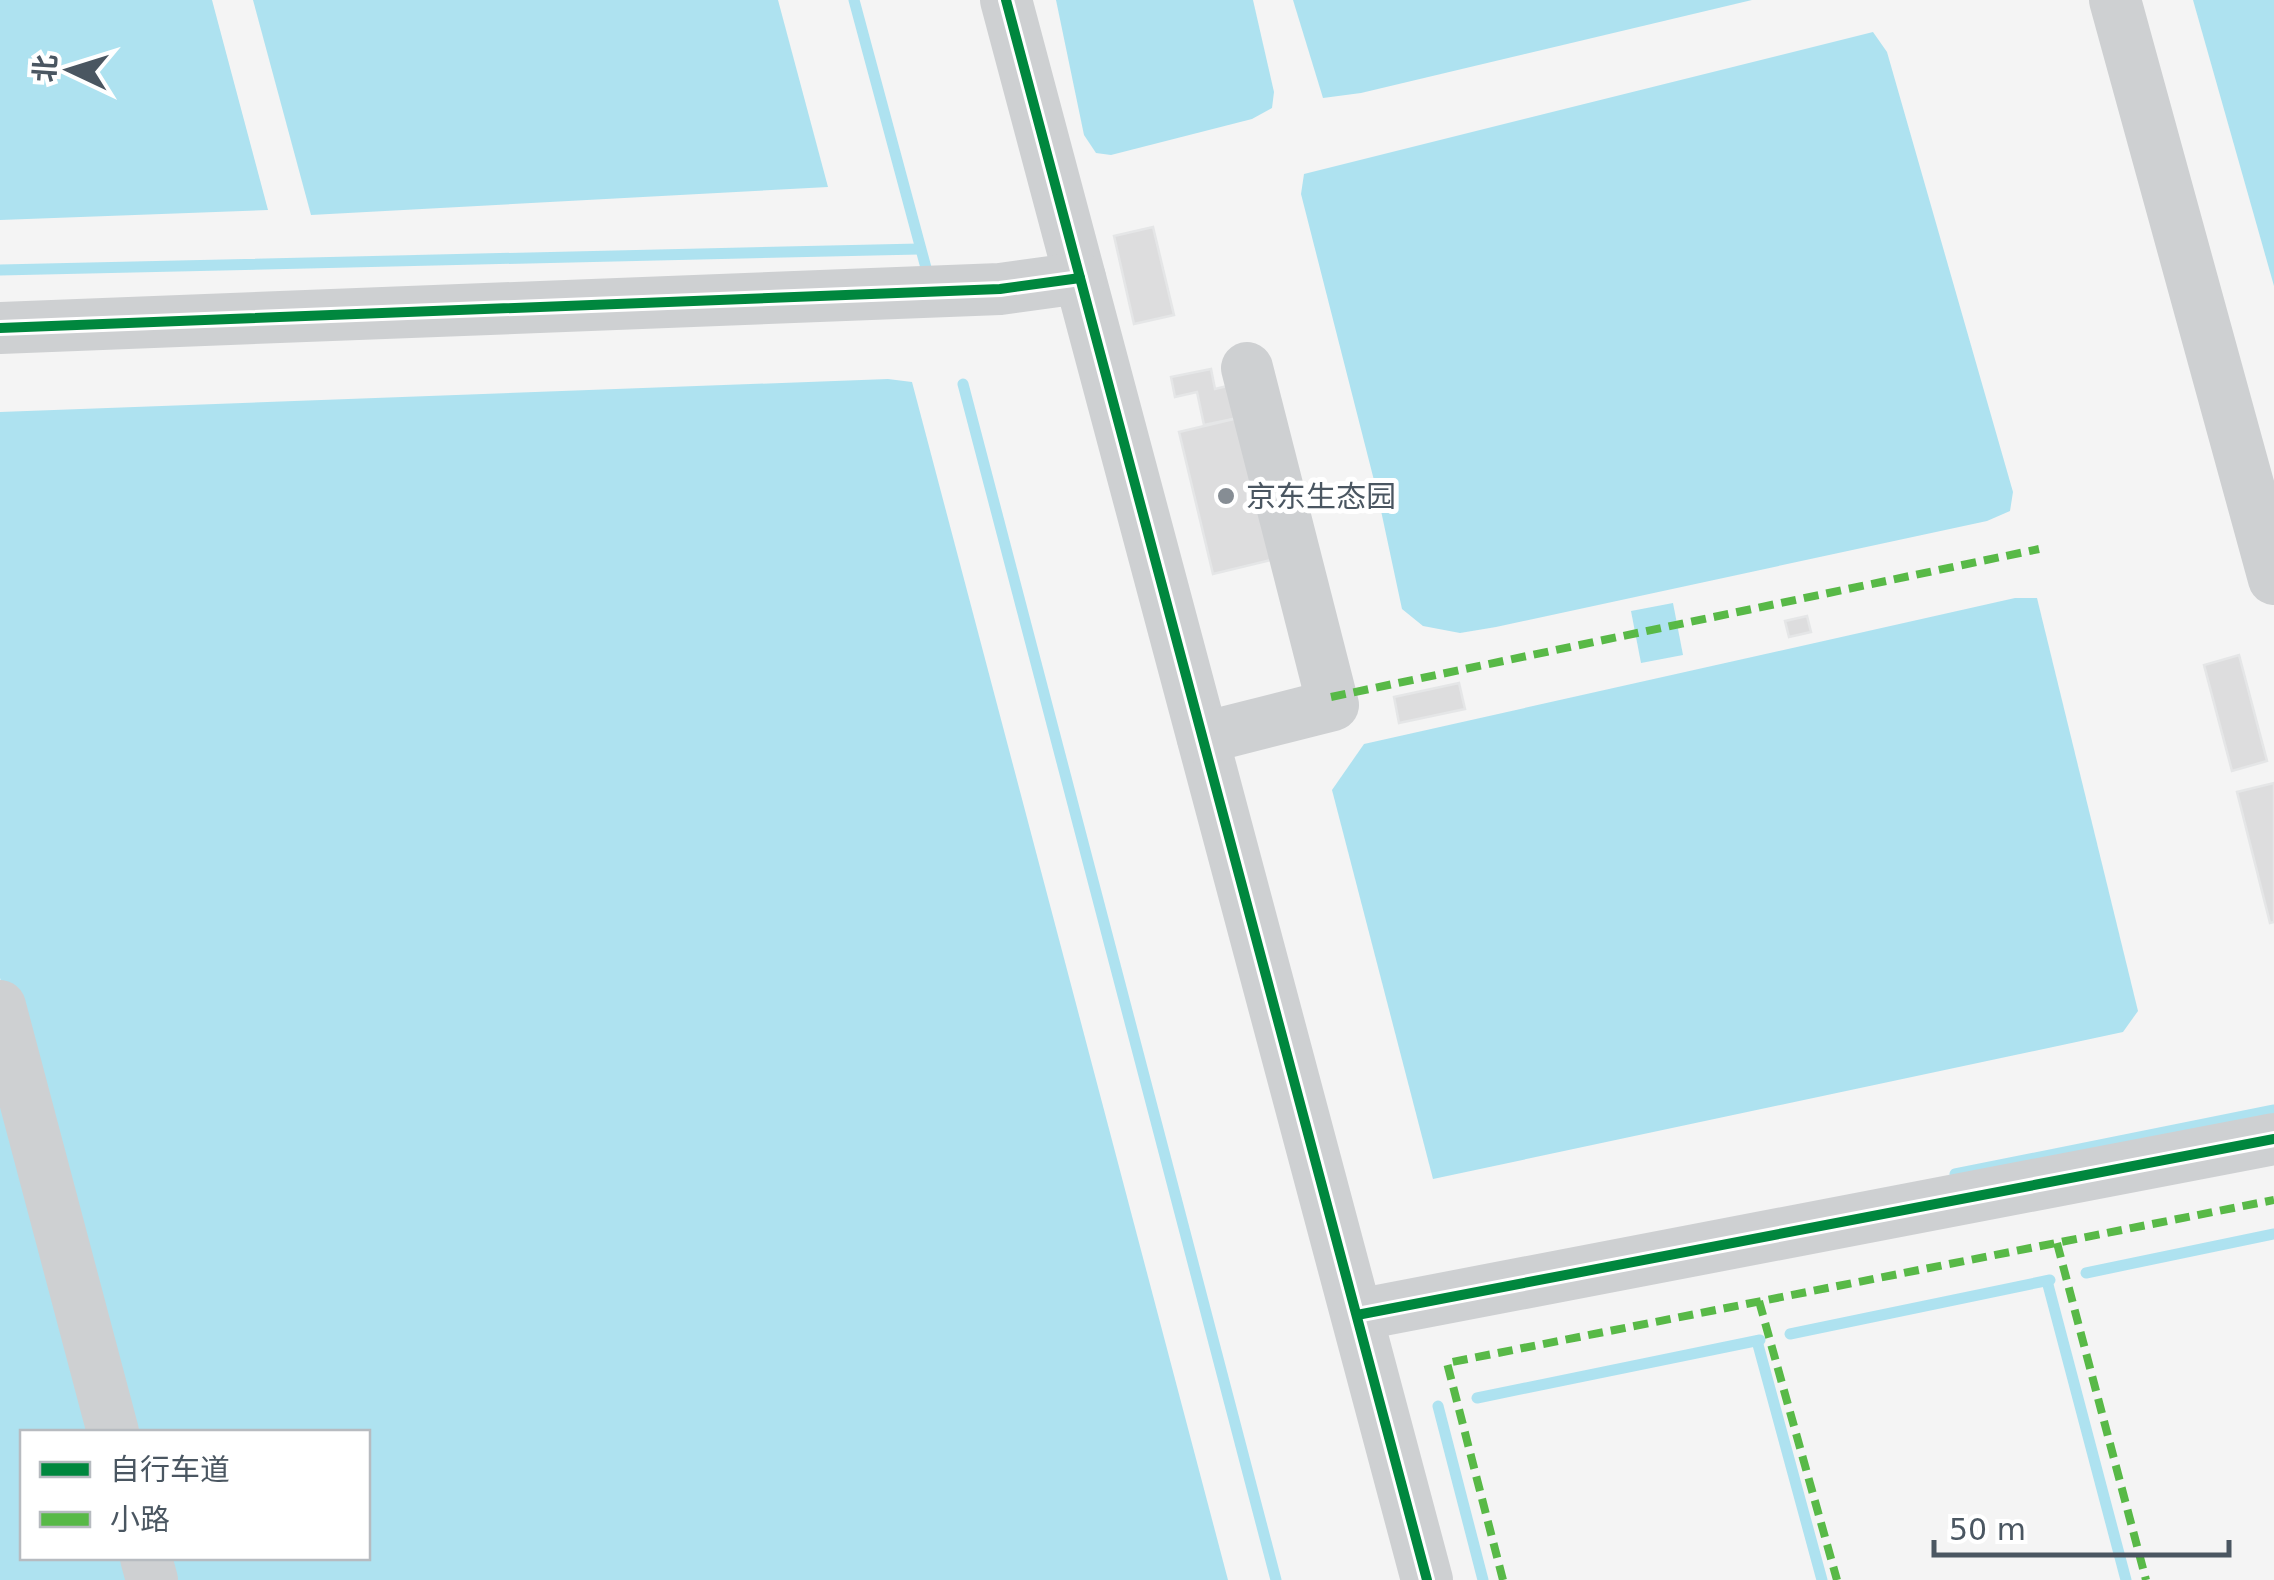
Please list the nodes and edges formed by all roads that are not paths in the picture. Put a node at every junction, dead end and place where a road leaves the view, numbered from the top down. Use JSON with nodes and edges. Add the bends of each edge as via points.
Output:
{"nodes":[{"id":1,"x":1006,"y":0,"type":"edge"},
{"id":2,"x":2115,"y":0,"type":"edge"},
{"id":3,"x":1080,"y":278,"type":"junction"},
{"id":4,"x":0,"y":328,"type":"edge"},
{"id":5,"x":1248,"y":368,"type":"dead end"},
{"id":6,"x":2274,"y":578,"type":"edge"},
{"id":7,"x":1203,"y":738,"type":"junction"},
{"id":8,"x":0,"y":1006,"type":"edge"},
{"id":9,"x":2274,"y":1138,"type":"edge"},
{"id":10,"x":1357,"y":1315,"type":"junction"},
{"id":11,"x":112,"y":1430,"type":"edge"},
{"id":12,"x":1428,"y":1580,"type":"edge"}],
"edges":[{"from":1,"to":3,"type":"street"},
{"from":2,"to":6,"type":"street"},
{"from":3,"to":4,"type":"street","via":[[1000,289]]},
{"from":3,"to":7,"type":"street"},
{"from":5,"to":7,"type":"street","via":[[1333,705]]},
{"from":7,"to":10,"type":"street"},
{"from":8,"to":11,"type":"street"},
{"from":9,"to":10,"type":"street"},
{"from":10,"to":12,"type":"street"}]}
